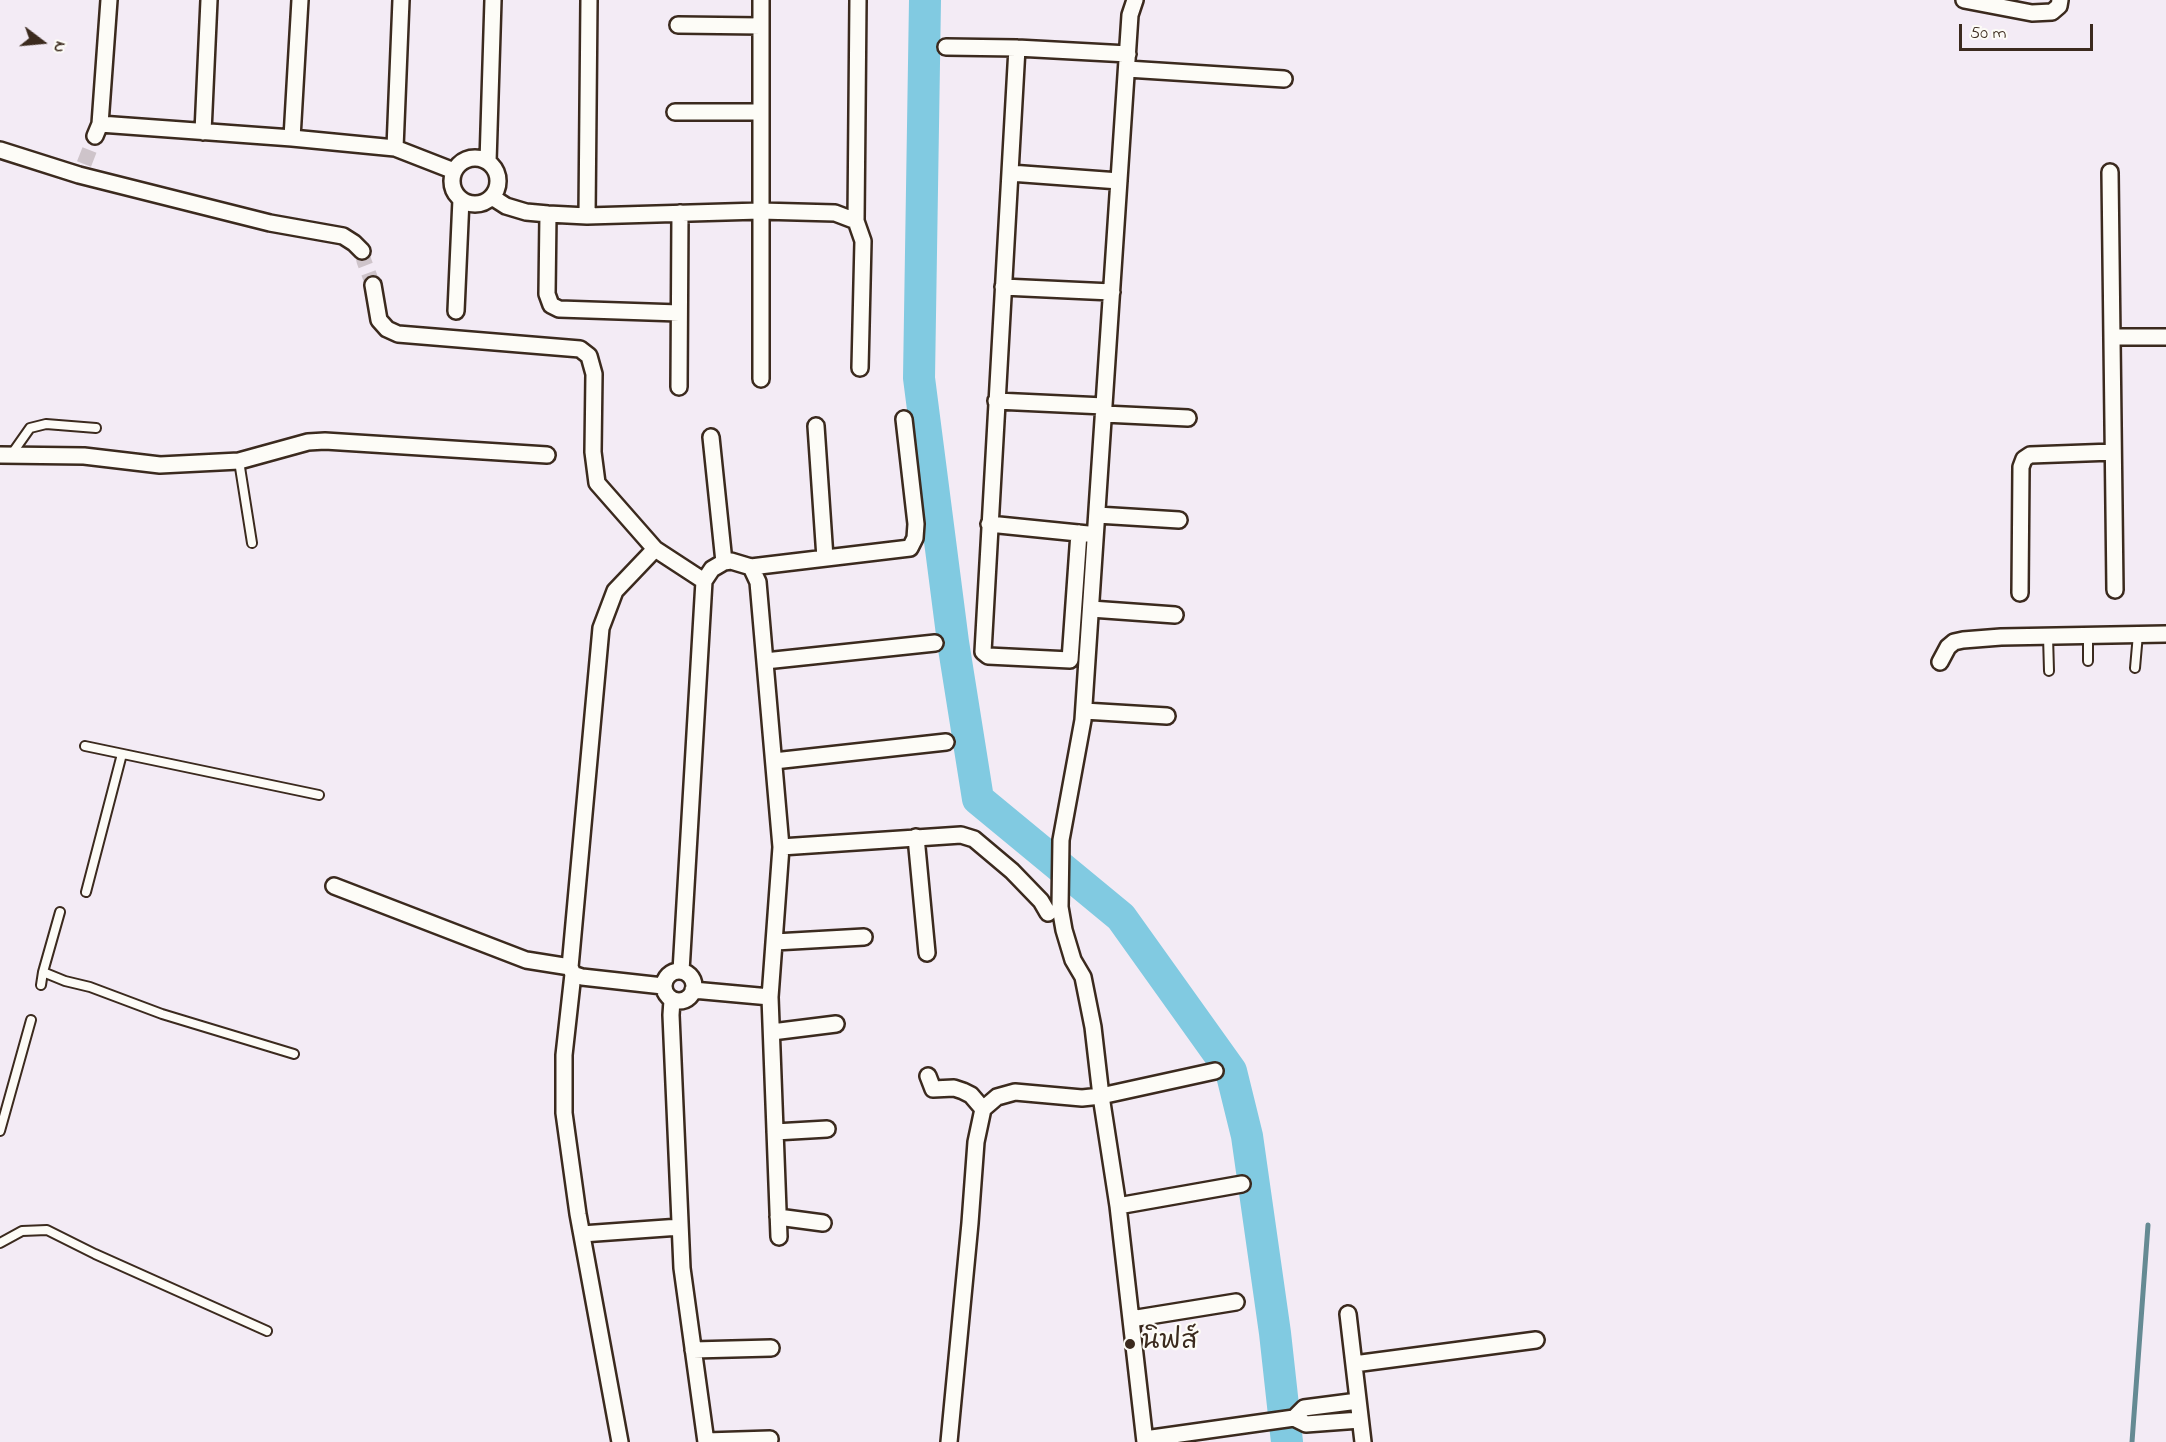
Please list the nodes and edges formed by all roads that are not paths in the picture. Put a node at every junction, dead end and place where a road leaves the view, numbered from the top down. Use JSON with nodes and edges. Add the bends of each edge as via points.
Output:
{"nodes":[{"id":1,"x":109,"y":0,"type":"edge"},
{"id":2,"x":209,"y":0,"type":"edge"},
{"id":3,"x":300,"y":0,"type":"edge"},
{"id":4,"x":401,"y":0,"type":"edge"},
{"id":5,"x":492,"y":0,"type":"edge"},
{"id":6,"x":589,"y":0,"type":"edge"},
{"id":7,"x":761,"y":0,"type":"edge"},
{"id":8,"x":858,"y":0,"type":"edge"},
{"id":9,"x":1135,"y":0,"type":"edge"},
{"id":10,"x":1964,"y":0,"type":"edge"},
{"id":11,"x":2060,"y":0,"type":"edge"},
{"id":12,"x":678,"y":25,"type":"dead end"},
{"id":13,"x":761,"y":26,"type":"junction"},
{"id":14,"x":946,"y":47,"type":"dead end"},
{"id":15,"x":1017,"y":48,"type":"junction"},
{"id":16,"x":1128,"y":62,"type":"junction"},
{"id":17,"x":1284,"y":79,"type":"dead end"},
{"id":18,"x":675,"y":112,"type":"dead end"},
{"id":19,"x":760,"y":112,"type":"junction"},
{"id":20,"x":203,"y":132,"type":"junction"},
{"id":21,"x":292,"y":138,"type":"junction"},
{"id":22,"x":395,"y":148,"type":"junction"},
{"id":23,"x":0,"y":150,"type":"edge"},
{"id":24,"x":488,"y":162,"type":"junction"},
{"id":25,"x":454,"y":171,"type":"junction"},
{"id":26,"x":2110,"y":171,"type":"dead end"},
{"id":27,"x":1010,"y":173,"type":"junction"},
{"id":28,"x":1119,"y":181,"type":"junction"},
{"id":29,"x":492,"y":197,"type":"junction"},
{"id":30,"x":461,"y":199,"type":"junction"},
{"id":31,"x":760,"y":211,"type":"junction"},
{"id":32,"x":680,"y":213,"type":"junction"},
{"id":33,"x":548,"y":214,"type":"junction"},
{"id":34,"x":587,"y":216,"type":"junction"},
{"id":35,"x":856,"y":221,"type":"junction"},
{"id":36,"x":362,"y":251,"type":"tunnel mouth"},
{"id":37,"x":373,"y":285,"type":"tunnel mouth"},
{"id":38,"x":1003,"y":287,"type":"junction"},
{"id":39,"x":1112,"y":292,"type":"junction"},
{"id":40,"x":456,"y":311,"type":"dead end"},
{"id":41,"x":679,"y":313,"type":"junction"},
{"id":42,"x":2112,"y":337,"type":"junction"},
{"id":43,"x":2166,"y":337,"type":"edge"},
{"id":44,"x":860,"y":368,"type":"dead end"},
{"id":45,"x":760,"y":379,"type":"dead end"},
{"id":46,"x":679,"y":387,"type":"dead end"},
{"id":47,"x":996,"y":401,"type":"junction"},
{"id":48,"x":1104,"y":410,"type":"junction"},
{"id":49,"x":1188,"y":418,"type":"dead end"},
{"id":50,"x":904,"y":419,"type":"dead end"},
{"id":51,"x":816,"y":426,"type":"dead end"},
{"id":52,"x":96,"y":428,"type":"dead end"},
{"id":53,"x":711,"y":437,"type":"dead end"},
{"id":54,"x":2112,"y":452,"type":"junction"},
{"id":55,"x":547,"y":455,"type":"dead end"},
{"id":56,"x":5,"y":456,"type":"edge"},
{"id":57,"x":239,"y":461,"type":"junction"},
{"id":58,"x":1097,"y":515,"type":"junction"},
{"id":59,"x":1179,"y":520,"type":"dead end"},
{"id":60,"x":989,"y":524,"type":"junction"},
{"id":61,"x":1079,"y":533,"type":"junction"},
{"id":62,"x":1096,"y":535,"type":"junction"},
{"id":63,"x":252,"y":543,"type":"dead end"},
{"id":64,"x":655,"y":549,"type":"junction"},
{"id":65,"x":825,"y":558,"type":"junction"},
{"id":66,"x":724,"y":562,"type":"junction"},
{"id":67,"x":751,"y":567,"type":"junction"},
{"id":68,"x":704,"y":581,"type":"junction"},
{"id":69,"x":2115,"y":590,"type":"dead end"},
{"id":70,"x":2020,"y":593,"type":"dead end"},
{"id":71,"x":1091,"y":609,"type":"junction"},
{"id":72,"x":1175,"y":615,"type":"dead end"},
{"id":73,"x":2138,"y":634,"type":"junction"},
{"id":74,"x":2166,"y":634,"type":"edge"},
{"id":75,"x":2088,"y":635,"type":"junction"},
{"id":76,"x":2048,"y":636,"type":"junction"},
{"id":77,"x":935,"y":643,"type":"dead end"},
{"id":78,"x":765,"y":661,"type":"junction"},
{"id":79,"x":2088,"y":661,"type":"dead end"},
{"id":80,"x":1940,"y":662,"type":"dead end"},
{"id":81,"x":2135,"y":668,"type":"dead end"},
{"id":82,"x":2049,"y":671,"type":"dead end"},
{"id":83,"x":1084,"y":711,"type":"junction"},
{"id":84,"x":1167,"y":716,"type":"dead end"},
{"id":85,"x":946,"y":742,"type":"dead end"},
{"id":86,"x":85,"y":746,"type":"dead end"},
{"id":87,"x":122,"y":754,"type":"junction"},
{"id":88,"x":774,"y":761,"type":"junction"},
{"id":89,"x":319,"y":795,"type":"dead end"},
{"id":90,"x":916,"y":837,"type":"junction"},
{"id":91,"x":782,"y":847,"type":"junction"},
{"id":92,"x":334,"y":886,"type":"dead end"},
{"id":93,"x":86,"y":892,"type":"dead end"},
{"id":94,"x":1054,"y":910,"type":"junction"},
{"id":95,"x":60,"y":912,"type":"dead end"},
{"id":96,"x":864,"y":937,"type":"dead end"},
{"id":97,"x":775,"y":942,"type":"junction"},
{"id":98,"x":927,"y":953,"type":"dead end"},
{"id":99,"x":572,"y":970,"type":"junction"},
{"id":100,"x":681,"y":971,"type":"junction"},
{"id":101,"x":43,"y":972,"type":"junction"},
{"id":102,"x":41,"y":985,"type":"dead end"},
{"id":103,"x":663,"y":986,"type":"junction"},
{"id":104,"x":693,"y":990,"type":"junction"},
{"id":105,"x":770,"y":997,"type":"junction"},
{"id":106,"x":672,"y":1000,"type":"junction"},
{"id":107,"x":31,"y":1020,"type":"dead end"},
{"id":108,"x":836,"y":1024,"type":"dead end"},
{"id":109,"x":771,"y":1032,"type":"junction"},
{"id":110,"x":294,"y":1054,"type":"dead end"},
{"id":111,"x":1215,"y":1071,"type":"dead end"},
{"id":112,"x":928,"y":1076,"type":"dead end"},
{"id":113,"x":1101,"y":1096,"type":"junction"},
{"id":114,"x":983,"y":1108,"type":"junction"},
{"id":115,"x":827,"y":1129,"type":"dead end"},
{"id":116,"x":0,"y":1131,"type":"edge"},
{"id":117,"x":775,"y":1132,"type":"junction"},
{"id":118,"x":1242,"y":1184,"type":"dead end"},
{"id":119,"x":1118,"y":1206,"type":"junction"},
{"id":120,"x":778,"y":1217,"type":"junction"},
{"id":121,"x":823,"y":1223,"type":"dead end"},
{"id":122,"x":680,"y":1227,"type":"junction"},
{"id":123,"x":582,"y":1234,"type":"junction"},
{"id":124,"x":779,"y":1237,"type":"dead end"},
{"id":125,"x":0,"y":1243,"type":"edge"},
{"id":126,"x":1236,"y":1302,"type":"dead end"},
{"id":127,"x":1348,"y":1314,"type":"dead end"},
{"id":128,"x":1131,"y":1319,"type":"junction"},
{"id":129,"x":267,"y":1331,"type":"dead end"},
{"id":130,"x":1536,"y":1340,"type":"dead end"},
{"id":131,"x":771,"y":1348,"type":"dead end"},
{"id":132,"x":693,"y":1350,"type":"junction"},
{"id":133,"x":1354,"y":1364,"type":"junction"},
{"id":134,"x":1358,"y":1401,"type":"junction"},
{"id":135,"x":1293,"y":1418,"type":"junction"},
{"id":136,"x":1360,"y":1420,"type":"junction"},
{"id":137,"x":770,"y":1438,"type":"dead end"},
{"id":138,"x":706,"y":1441,"type":"edge"},
{"id":139,"x":1145,"y":1441,"type":"edge"},
{"id":140,"x":620,"y":1442,"type":"edge"},
{"id":141,"x":949,"y":1442,"type":"edge"},
{"id":142,"x":1363,"y":1442,"type":"edge"}],
"edges":[{"from":1,"to":20,"type":"street","via":[[97,130]]},
{"from":2,"to":20,"type":"street"},
{"from":3,"to":21,"type":"street"},
{"from":4,"to":22,"type":"street"},
{"from":5,"to":24,"type":"street"},
{"from":6,"to":34,"type":"street"},
{"from":7,"to":13,"type":"street"},
{"from":8,"to":35,"type":"street"},
{"from":9,"to":16,"type":"street"},
{"from":10,"to":11,"type":"street","via":[[2032,13],[2052,12]]},
{"from":12,"to":13,"type":"street"},
{"from":13,"to":19,"type":"street"},
{"from":14,"to":15,"type":"street"},
{"from":15,"to":16,"type":"street"},
{"from":15,"to":27,"type":"street"},
{"from":16,"to":17,"type":"street"},
{"from":16,"to":28,"type":"street"},
{"from":18,"to":19,"type":"street"},
{"from":19,"to":31,"type":"street"},
{"from":20,"to":21,"type":"street"},
{"from":21,"to":22,"type":"street"},
{"from":22,"to":25,"type":"street"},
{"from":23,"to":36,"type":"street","via":[[270,223],[343,236]]},
{"from":24,"to":25,"type":"street","via":[[476,158],[463,162]]},
{"from":24,"to":29,"type":"street","via":[[496,172],[498,185]]},
{"from":25,"to":30,"type":"street","via":[[452,184]]},
{"from":26,"to":42,"type":"street"},
{"from":27,"to":28,"type":"street"},
{"from":27,"to":38,"type":"street"},
{"from":28,"to":39,"type":"street"},
{"from":29,"to":30,"type":"street","via":[[481,204],[468,204]]},
{"from":29,"to":33,"type":"street","via":[[506,206]]},
{"from":30,"to":40,"type":"street"},
{"from":31,"to":32,"type":"street"},
{"from":31,"to":35,"type":"street","via":[[835,213]]},
{"from":31,"to":45,"type":"street"},
{"from":32,"to":34,"type":"street"},
{"from":32,"to":41,"type":"street"},
{"from":33,"to":34,"type":"street"},
{"from":33,"to":41,"type":"street","via":[[547,294],[551,305],[559,309]]},
{"from":35,"to":44,"type":"street","via":[[863,241]]},
{"from":37,"to":64,"type":"street","via":[[379,320],[398,334],[580,349],[589,356],[595,390],[593,452],[597,483]]},
{"from":38,"to":39,"type":"street"},
{"from":38,"to":47,"type":"street"},
{"from":39,"to":48,"type":"street"},
{"from":41,"to":46,"type":"street"},
{"from":42,"to":43,"type":"street"},
{"from":42,"to":54,"type":"street"},
{"from":47,"to":48,"type":"street"},
{"from":47,"to":60,"type":"street"},
{"from":48,"to":49,"type":"street"},
{"from":48,"to":58,"type":"street"},
{"from":50,"to":65,"type":"street","via":[[916,524],[910,548]]},
{"from":51,"to":65,"type":"street"},
{"from":52,"to":56,"type":"lane","via":[[46,424],[30,428]]},
{"from":53,"to":66,"type":"street"},
{"from":54,"to":69,"type":"street"},
{"from":54,"to":70,"type":"street","via":[[2030,454],[2024,459]]},
{"from":55,"to":57,"type":"street","via":[[325,441]]},
{"from":56,"to":57,"type":"street","via":[[84,456],[160,465]]},
{"from":57,"to":63,"type":"lane"},
{"from":58,"to":59,"type":"street"},
{"from":58,"to":62,"type":"street"},
{"from":60,"to":61,"type":"street"},
{"from":60,"to":61,"type":"street","via":[[982,652],[988,656],[1070,660]]},
{"from":61,"to":62,"type":"street"},
{"from":62,"to":71,"type":"street"},
{"from":64,"to":68,"type":"street"},
{"from":64,"to":99,"type":"street","via":[[615,591],[601,628]]},
{"from":65,"to":67,"type":"street"},
{"from":66,"to":67,"type":"street"},
{"from":66,"to":68,"type":"street","via":[[712,569]]},
{"from":67,"to":78,"type":"street","via":[[758,582]]},
{"from":68,"to":100,"type":"street"},
{"from":71,"to":72,"type":"street"},
{"from":71,"to":83,"type":"street"},
{"from":73,"to":74,"type":"street"},
{"from":73,"to":75,"type":"street"},
{"from":73,"to":81,"type":"lane"},
{"from":75,"to":76,"type":"street"},
{"from":75,"to":79,"type":"lane"},
{"from":76,"to":80,"type":"street","via":[[1954,642]]},
{"from":76,"to":82,"type":"lane"},
{"from":77,"to":78,"type":"street"},
{"from":78,"to":88,"type":"street"},
{"from":83,"to":84,"type":"street"},
{"from":83,"to":94,"type":"street","via":[[1061,840]]},
{"from":85,"to":88,"type":"street"},
{"from":86,"to":87,"type":"lane"},
{"from":87,"to":89,"type":"lane"},
{"from":87,"to":93,"type":"lane"},
{"from":88,"to":91,"type":"street"},
{"from":90,"to":91,"type":"street"},
{"from":90,"to":94,"type":"street","via":[[961,835],[974,839]]},
{"from":90,"to":98,"type":"street"},
{"from":91,"to":97,"type":"street"},
{"from":92,"to":99,"type":"street","via":[[526,960]]},
{"from":94,"to":113,"type":"street","via":[[1083,977]]},
{"from":95,"to":101,"type":"lane"},
{"from":96,"to":97,"type":"street"},
{"from":97,"to":105,"type":"street"},
{"from":99,"to":103,"type":"street"},
{"from":99,"to":123,"type":"street","via":[[564,1055],[564,1113]]},
{"from":100,"to":103,"type":"street","via":[[672,972]]},
{"from":100,"to":104,"type":"street","via":[[689,975]]},
{"from":101,"to":102,"type":"lane"},
{"from":101,"to":110,"type":"lane"},
{"from":103,"to":106,"type":"street"},
{"from":104,"to":105,"type":"street"},
{"from":104,"to":106,"type":"street","via":[[681,1002]]},
{"from":105,"to":109,"type":"street"},
{"from":106,"to":122,"type":"street"},
{"from":107,"to":116,"type":"lane"},
{"from":108,"to":109,"type":"street"},
{"from":109,"to":117,"type":"street"},
{"from":111,"to":113,"type":"street"},
{"from":112,"to":114,"type":"street","via":[[933,1089],[963,1091]]},
{"from":113,"to":114,"type":"street","via":[[1015,1092],[997,1097]]},
{"from":113,"to":119,"type":"street"},
{"from":114,"to":141,"type":"street","via":[[976,1142]]},
{"from":115,"to":117,"type":"street"},
{"from":117,"to":120,"type":"street"},
{"from":118,"to":119,"type":"street"},
{"from":119,"to":128,"type":"street"},
{"from":120,"to":121,"type":"street"},
{"from":120,"to":124,"type":"street"},
{"from":122,"to":123,"type":"street"},
{"from":122,"to":132,"type":"street"},
{"from":123,"to":140,"type":"street"},
{"from":125,"to":129,"type":"lane","via":[[22,1231],[47,1230]]},
{"from":126,"to":128,"type":"street"},
{"from":127,"to":133,"type":"street"},
{"from":128,"to":139,"type":"street"},
{"from":130,"to":133,"type":"street"},
{"from":131,"to":132,"type":"street"},
{"from":132,"to":138,"type":"street"},
{"from":133,"to":134,"type":"street"},
{"from":134,"to":135,"type":"street","via":[[1304,1408]]},
{"from":134,"to":136,"type":"street"},
{"from":135,"to":136,"type":"street","via":[[1306,1424]]},
{"from":135,"to":139,"type":"street"},
{"from":136,"to":142,"type":"street"},
{"from":137,"to":138,"type":"street"}]}
